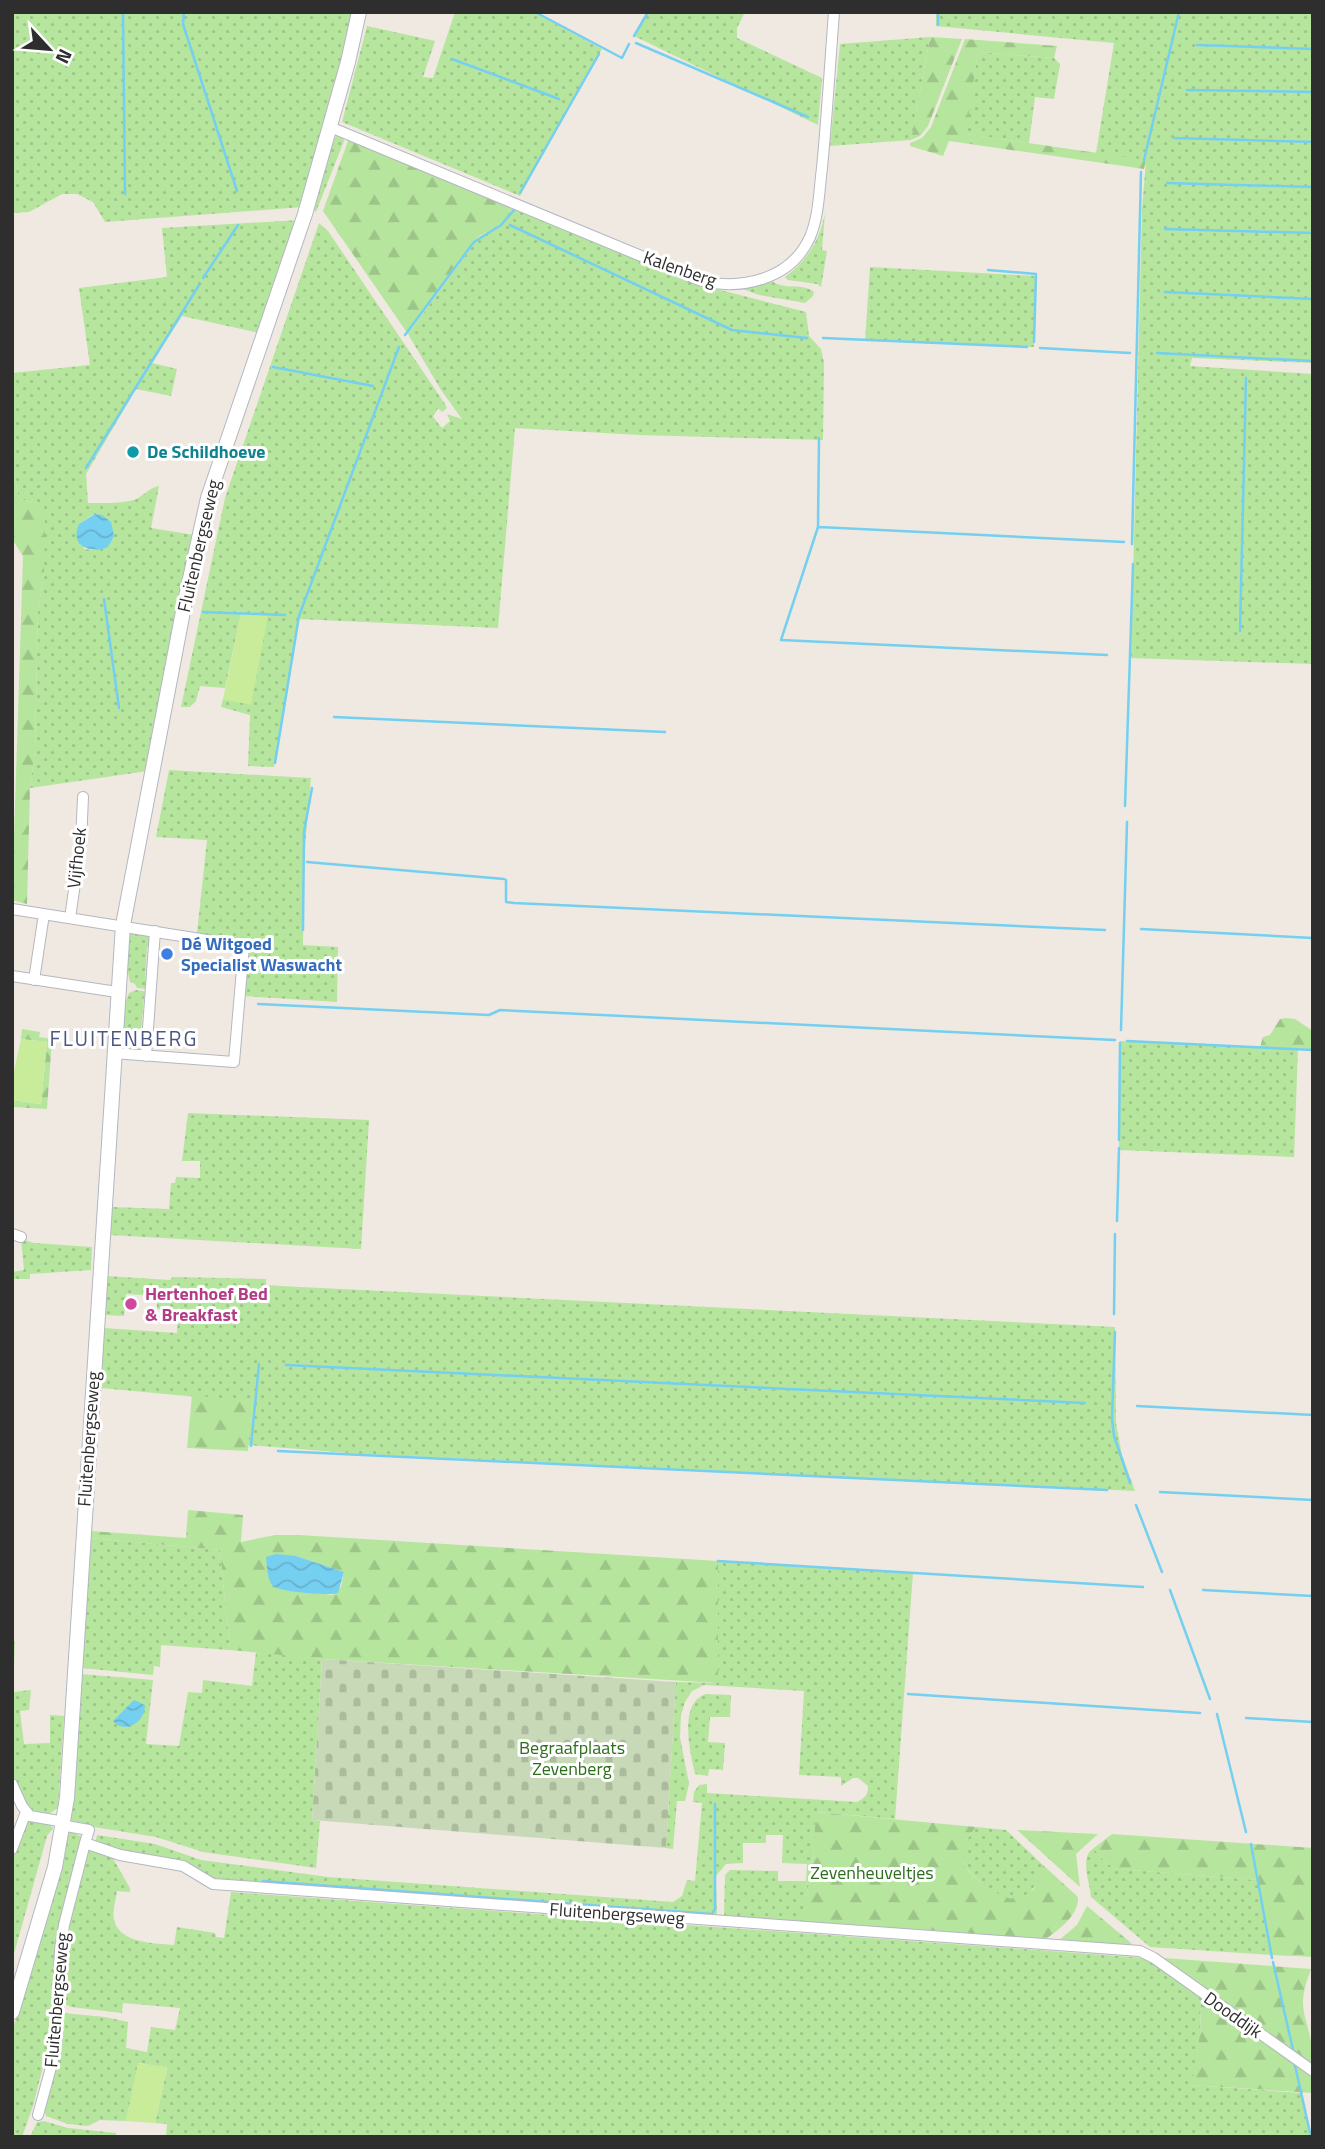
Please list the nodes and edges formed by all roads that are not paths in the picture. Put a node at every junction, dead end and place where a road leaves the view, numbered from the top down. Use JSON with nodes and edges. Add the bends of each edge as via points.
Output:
{"nodes":[{"id":1,"x":359,"y":12,"type":"edge"},
{"id":2,"x":834,"y":12,"type":"edge"},
{"id":3,"x":330,"y":127,"type":"junction"},
{"id":4,"x":83,"y":797,"type":"dead end"},
{"id":5,"x":12,"y":909,"type":"edge"},
{"id":6,"x":44,"y":914,"type":"junction"},
{"id":7,"x":70,"y":918,"type":"junction"},
{"id":8,"x":122,"y":925,"type":"junction"},
{"id":9,"x":155,"y":931,"type":"junction"},
{"id":10,"x":12,"y":976,"type":"edge"},
{"id":11,"x":34,"y":980,"type":"junction"},
{"id":12,"x":117,"y":992,"type":"junction"},
{"id":13,"x":113,"y":1054,"type":"junction"},
{"id":14,"x":146,"y":1056,"type":"junction"},
{"id":15,"x":12,"y":1784,"type":"edge"},
{"id":16,"x":26,"y":1812,"type":"junction"},
{"id":17,"x":63,"y":1824,"type":"junction"},
{"id":18,"x":85,"y":1843,"type":"junction"},
{"id":19,"x":12,"y":1849,"type":"edge"},
{"id":20,"x":1154,"y":1958,"type":"joint"},
{"id":21,"x":12,"y":2012,"type":"edge"},
{"id":22,"x":1313,"y":2071,"type":"edge"},
{"id":23,"x":38,"y":2115,"type":"dead end"}],
"edges":[{"from":1,"to":3,"type":"street","name":"Fluitenbergseweg"},
{"from":2,"to":3,"type":"street","name":"Kalenberg","via":[[817,218],[794,259],[750,284],[699,280]]},
{"from":3,"to":8,"type":"street","name":"Fluitenbergseweg","via":[[208,498]]},
{"from":4,"to":7,"type":"street","name":"Vijfhoek"},
{"from":5,"to":6,"type":"street"},
{"from":6,"to":7,"type":"street"},
{"from":6,"to":11,"type":"street"},
{"from":7,"to":8,"type":"street"},
{"from":8,"to":9,"type":"street"},
{"from":8,"to":12,"type":"street","name":"Fluitenbergseweg"},
{"from":9,"to":14,"type":"street"},
{"from":9,"to":14,"type":"street","via":[[244,946],[234,1062]]},
{"from":10,"to":11,"type":"street"},
{"from":11,"to":12,"type":"street"},
{"from":12,"to":13,"type":"street","name":"Fluitenbergseweg"},
{"from":13,"to":14,"type":"street"},
{"from":13,"to":17,"type":"street","name":"Fluitenbergseweg"},
{"from":15,"to":16,"type":"street"},
{"from":16,"to":17,"type":"street"},
{"from":16,"to":19,"type":"street"},
{"from":17,"to":18,"type":"street","name":"Fluitenbergseweg","via":[[89,1830]]},
{"from":17,"to":21,"type":"street","name":"Fluitenbergseweg"},
{"from":18,"to":20,"type":"street","name":"Fluitenbergseweg","via":[[120,1855],[183,1866],[214,1884],[1137,1951]]},
{"from":18,"to":23,"type":"street","name":"Fluitenbergseweg","via":[[64,1925],[55,2058]]},
{"from":20,"to":22,"type":"street","name":"Dooddijk"}]}
